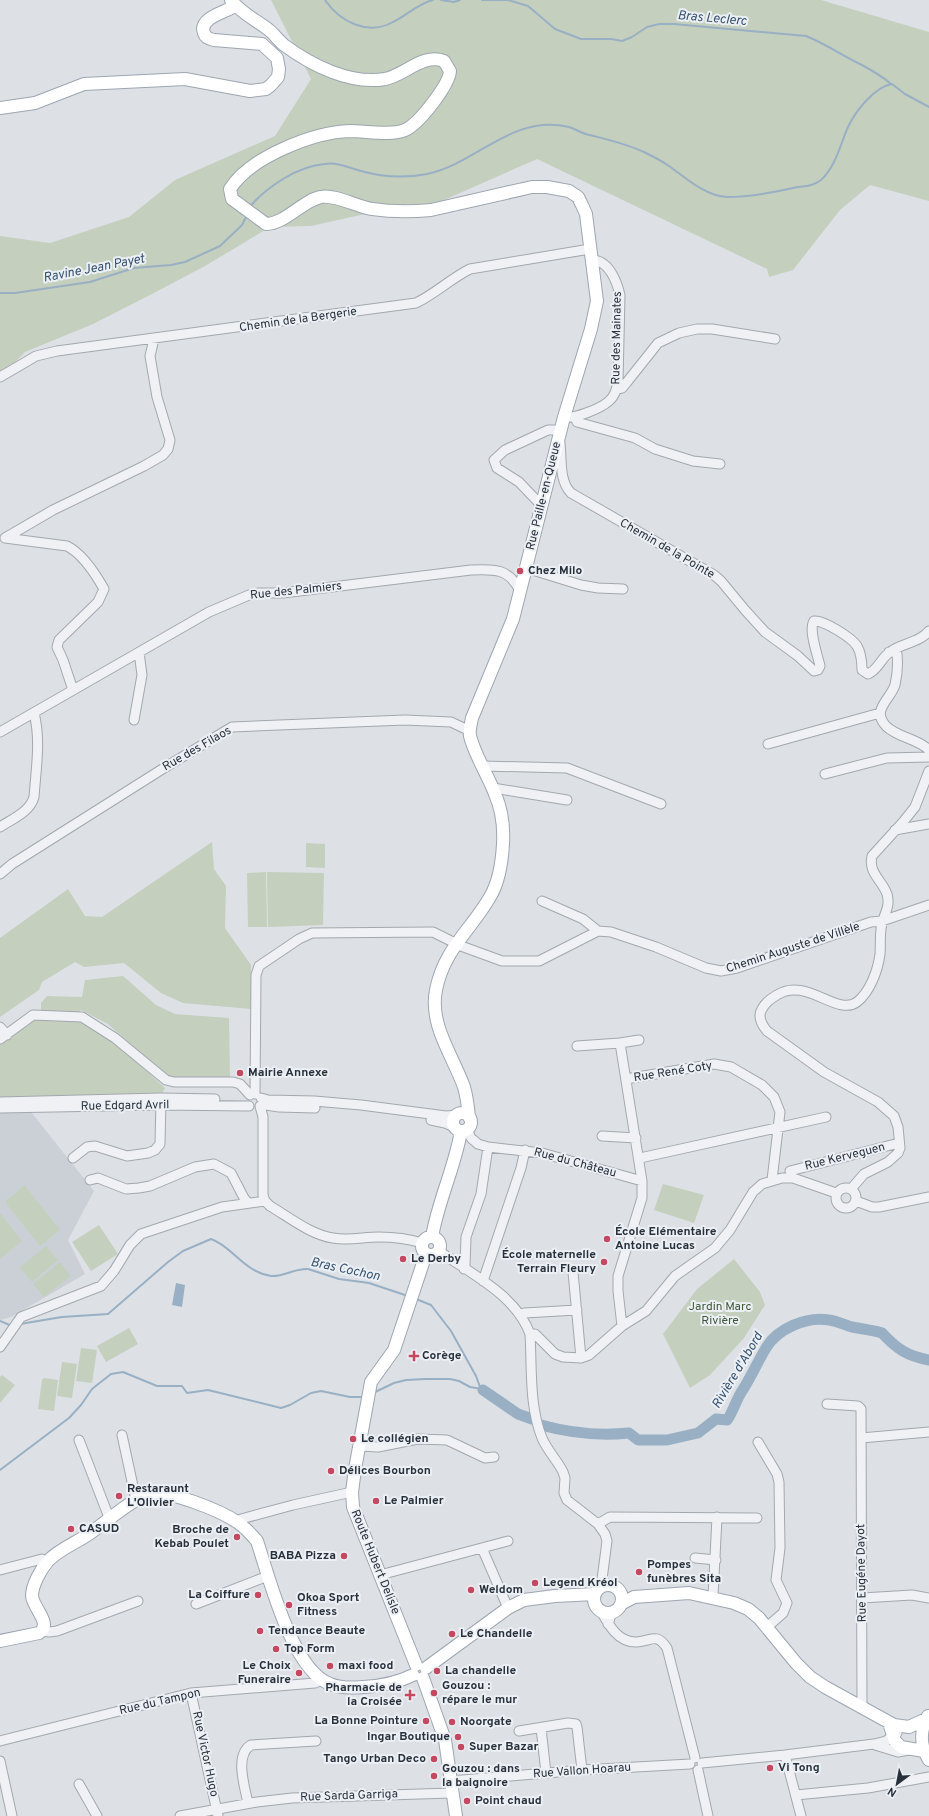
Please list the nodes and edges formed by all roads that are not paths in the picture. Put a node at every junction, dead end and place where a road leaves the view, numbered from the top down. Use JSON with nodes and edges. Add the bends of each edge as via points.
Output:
{"nodes":[{"id":1,"x":233,"y":3,"type":"edge"},
{"id":2,"x":0,"y":108,"type":"edge"},
{"id":3,"x":591,"y":255,"type":"junction"},
{"id":4,"x":154,"y":339,"type":"junction"},
{"id":5,"x":775,"y":339,"type":"dead end"},
{"id":6,"x":0,"y":377,"type":"edge"},
{"id":7,"x":617,"y":389,"type":"junction"},
{"id":8,"x":569,"y":417,"type":"junction"},
{"id":9,"x":559,"y":435,"type":"junction"},
{"id":10,"x":720,"y":464,"type":"dead end"},
{"id":11,"x":542,"y":505,"type":"junction"},
{"id":12,"x":526,"y":568,"type":"junction"},
{"id":13,"x":623,"y":589,"type":"dead end"},
{"id":14,"x":520,"y":591,"type":"junction"},
{"id":15,"x":929,"y":631,"type":"edge"},
{"id":16,"x":139,"y":652,"type":"junction"},
{"id":17,"x":890,"y":652,"type":"junction"},
{"id":18,"x":73,"y":690,"type":"junction"},
{"id":19,"x":34,"y":713,"type":"junction"},
{"id":20,"x":880,"y":713,"type":"junction"},
{"id":21,"x":134,"y":720,"type":"dead end"},
{"id":22,"x":470,"y":731,"type":"junction"},
{"id":23,"x":0,"y":732,"type":"edge"},
{"id":24,"x":768,"y":744,"type":"dead end"},
{"id":25,"x":929,"y":750,"type":"edge"},
{"id":26,"x":929,"y":757,"type":"edge"},
{"id":27,"x":482,"y":766,"type":"junction"},
{"id":28,"x":929,"y":771,"type":"edge"},
{"id":29,"x":825,"y":774,"type":"dead end"},
{"id":30,"x":493,"y":788,"type":"junction"},
{"id":31,"x":567,"y":800,"type":"dead end"},
{"id":32,"x":661,"y":804,"type":"dead end"},
{"id":33,"x":929,"y":824,"type":"edge"},
{"id":34,"x":0,"y":827,"type":"edge"},
{"id":35,"x":895,"y":830,"type":"junction"},
{"id":36,"x":0,"y":874,"type":"edge"},
{"id":37,"x":542,"y":901,"type":"dead end"},
{"id":38,"x":929,"y":906,"type":"edge"},
{"id":39,"x":882,"y":920,"type":"junction"},
{"id":40,"x":598,"y":931,"type":"junction"},
{"id":41,"x":456,"y":942,"type":"junction"},
{"id":42,"x":0,"y":1027,"type":"edge"},
{"id":43,"x":3,"y":1037,"type":"edge"},
{"id":44,"x":639,"y":1040,"type":"dead end"},
{"id":45,"x":620,"y":1043,"type":"junction"},
{"id":46,"x":578,"y":1046,"type":"dead end"},
{"id":47,"x":626,"y":1079,"type":"junction"},
{"id":48,"x":161,"y":1101,"type":"junction"},
{"id":49,"x":255,"y":1101,"type":"junction"},
{"id":50,"x":0,"y":1102,"type":"edge"},
{"id":51,"x":0,"y":1108,"type":"edge"},
{"id":52,"x":462,"y":1115,"type":"junction"},
{"id":53,"x":826,"y":1117,"type":"dead end"},
{"id":54,"x":777,"y":1128,"type":"junction"},
{"id":55,"x":461,"y":1129,"type":"junction"},
{"id":56,"x":602,"y":1136,"type":"dead end"},
{"id":57,"x":636,"y":1138,"type":"junction"},
{"id":58,"x":900,"y":1144,"type":"junction"},
{"id":59,"x":488,"y":1147,"type":"junction"},
{"id":60,"x":525,"y":1150,"type":"junction"},
{"id":61,"x":73,"y":1158,"type":"dead end"},
{"id":62,"x":640,"y":1158,"type":"junction"},
{"id":63,"x":790,"y":1171,"type":"dead end"},
{"id":64,"x":90,"y":1180,"type":"dead end"},
{"id":65,"x":772,"y":1180,"type":"junction"},
{"id":66,"x":642,"y":1181,"type":"junction"},
{"id":67,"x":851,"y":1189,"type":"junction"},
{"id":68,"x":836,"y":1193,"type":"junction"},
{"id":69,"x":929,"y":1197,"type":"edge"},
{"id":70,"x":265,"y":1201,"type":"junction"},
{"id":71,"x":856,"y":1201,"type":"junction"},
{"id":72,"x":248,"y":1203,"type":"junction"},
{"id":73,"x":427,"y":1245,"type":"junction"},
{"id":74,"x":439,"y":1251,"type":"joint"},
{"id":75,"x":464,"y":1269,"type":"junction"},
{"id":76,"x":573,"y":1272,"type":"dead end"},
{"id":77,"x":483,"y":1281,"type":"junction"},
{"id":78,"x":577,"y":1310,"type":"junction"},
{"id":79,"x":520,"y":1315,"type":"junction"},
{"id":80,"x":622,"y":1326,"type":"junction"},
{"id":81,"x":530,"y":1334,"type":"junction"},
{"id":82,"x":0,"y":1347,"type":"edge"},
{"id":83,"x":581,"y":1358,"type":"junction"},
{"id":84,"x":827,"y":1404,"type":"dead end"},
{"id":85,"x":929,"y":1432,"type":"edge"},
{"id":86,"x":122,"y":1435,"type":"dead end"},
{"id":87,"x":861,"y":1438,"type":"junction"},
{"id":88,"x":78,"y":1440,"type":"dead end"},
{"id":89,"x":758,"y":1442,"type":"dead end"},
{"id":90,"x":359,"y":1446,"type":"junction"},
{"id":91,"x":494,"y":1457,"type":"dead end"},
{"id":92,"x":352,"y":1492,"type":"junction"},
{"id":93,"x":136,"y":1500,"type":"junction"},
{"id":94,"x":717,"y":1518,"type":"junction"},
{"id":95,"x":757,"y":1518,"type":"dead end"},
{"id":96,"x":110,"y":1520,"type":"junction"},
{"id":97,"x":237,"y":1522,"type":"junction"},
{"id":98,"x":598,"y":1524,"type":"junction"},
{"id":99,"x":508,"y":1541,"type":"dead end"},
{"id":100,"x":482,"y":1548,"type":"junction"},
{"id":101,"x":695,"y":1558,"type":"dead end"},
{"id":102,"x":716,"y":1560,"type":"junction"},
{"id":103,"x":47,"y":1562,"type":"junction"},
{"id":104,"x":0,"y":1570,"type":"edge"},
{"id":105,"x":380,"y":1575,"type":"junction"},
{"id":106,"x":268,"y":1576,"type":"junction"},
{"id":107,"x":713,"y":1597,"type":"junction"},
{"id":108,"x":607,"y":1598,"type":"junction"},
{"id":109,"x":862,"y":1598,"type":"junction"},
{"id":110,"x":929,"y":1598,"type":"edge"},
{"id":111,"x":138,"y":1601,"type":"dead end"},
{"id":112,"x":196,"y":1604,"type":"dead end"},
{"id":113,"x":508,"y":1608,"type":"junction"},
{"id":114,"x":767,"y":1627,"type":"junction"},
{"id":115,"x":42,"y":1631,"type":"junction"},
{"id":116,"x":0,"y":1641,"type":"edge"},
{"id":117,"x":419,"y":1671,"type":"junction"},
{"id":118,"x":322,"y":1680,"type":"junction"},
{"id":119,"x":191,"y":1693,"type":"junction"},
{"id":120,"x":862,"y":1708,"type":"junction"},
{"id":121,"x":928,"y":1716,"type":"edge"},
{"id":122,"x":889,"y":1723,"type":"junction"},
{"id":123,"x":909,"y":1727,"type":"junction"},
{"id":124,"x":541,"y":1728,"type":"junction"},
{"id":125,"x":519,"y":1731,"type":"dead end"},
{"id":126,"x":893,"y":1734,"type":"junction"},
{"id":127,"x":0,"y":1741,"type":"edge"},
{"id":128,"x":316,"y":1741,"type":"dead end"},
{"id":129,"x":874,"y":1744,"type":"junction"},
{"id":130,"x":910,"y":1750,"type":"junction"},
{"id":131,"x":785,"y":1755,"type":"junction"},
{"id":132,"x":926,"y":1756,"type":"edge"},
{"id":133,"x":0,"y":1761,"type":"edge"},
{"id":134,"x":696,"y":1764,"type":"junction"},
{"id":135,"x":582,"y":1770,"type":"junction"},
{"id":136,"x":546,"y":1773,"type":"junction"},
{"id":137,"x":929,"y":1777,"type":"edge"},
{"id":138,"x":79,"y":1784,"type":"dead end"},
{"id":139,"x":451,"y":1787,"type":"junction"},
{"id":140,"x":796,"y":1795,"type":"junction"},
{"id":141,"x":248,"y":1803,"type":"junction"},
{"id":142,"x":218,"y":1812,"type":"edge"},
{"id":143,"x":12,"y":1816,"type":"edge"},
{"id":144,"x":97,"y":1816,"type":"edge"},
{"id":145,"x":180,"y":1816,"type":"edge"},
{"id":146,"x":456,"y":1816,"type":"edge"},
{"id":147,"x":708,"y":1816,"type":"edge"},
{"id":148,"x":801,"y":1816,"type":"edge"}],
"edges":[{"from":1,"to":2,"type":"main road","via":[[206,21],[204,34],[214,40],[262,44],[277,58],[279,69],[278,77],[266,89],[250,92],[185,79],[122,81],[84,84],[35,103]]},
{"from":1,"to":3,"type":"main road","name":"Rue Paille-en-Queue","via":[[293,51],[351,78],[375,80],[394,77],[431,59],[444,61],[450,70],[446,84],[418,119],[405,130],[336,132],[281,149],[240,175],[230,189],[232,198],[266,224],[275,222],[323,196],[372,210],[414,212],[532,187],[547,187],[569,191],[578,197],[586,214]]},
{"from":3,"to":4,"type":"street","name":"Chemin de la Bergerie","via":[[470,269],[454,277],[428,298],[416,303]]},
{"from":3,"to":7,"type":"street","name":"Rue des Mainates","via":[[613,275],[619,290]]},
{"from":3,"to":8,"type":"main road","name":"Rue Paille-en-Queue","via":[[597,301]]},
{"from":4,"to":6,"type":"street","name":"Chemin de la Bergerie","via":[[36,356]]},
{"from":4,"to":18,"type":"street","via":[[150,356],[157,396],[170,440],[168,449],[163,455],[144,466],[52,510],[4,538],[67,546],[75,550],[97,576],[104,589],[98,602],[59,640],[57,647]]},
{"from":5,"to":7,"type":"street","via":[[712,329],[679,333],[658,343],[622,388]]},
{"from":7,"to":8,"type":"street","name":"Rue des Mainates","via":[[609,401]]},
{"from":8,"to":9,"type":"main road","name":"Rue Paille-en-Queue"},
{"from":8,"to":10,"type":"street","via":[[577,422],[635,438],[656,449],[685,458]]},
{"from":9,"to":11,"type":"main road","name":"Rue Paille-en-Queue"},
{"from":9,"to":11,"type":"street","via":[[548,430],[505,450],[494,460],[497,468],[519,482]]},
{"from":9,"to":17,"type":"street","name":"Chemin de la Pointe","via":[[562,481],[571,493],[714,575],[765,632],[798,656],[809,668],[816,671],[820,666],[812,632],[814,621],[827,624],[854,643],[859,650],[862,670],[866,673],[870,673]]},
{"from":11,"to":12,"type":"main road","name":"Rue Paille-en-Queue"},
{"from":12,"to":13,"type":"street","via":[[587,586]]},
{"from":12,"to":14,"type":"main road","name":"Rue Paille-en-Queue"},
{"from":14,"to":16,"type":"street","name":"Rue des Palmiers","via":[[515,581],[507,574],[492,569],[284,593],[259,593],[239,598],[209,612]]},
{"from":14,"to":22,"type":"main road","name":"Rue Paille-en-Queue","via":[[513,619],[472,718]]},
{"from":15,"to":17,"type":"street","name":"Chemin de la Pointe","via":[[921,638]]},
{"from":16,"to":18,"type":"street","name":"Rue des Palmiers"},
{"from":16,"to":21,"type":"street","via":[[142,675]]},
{"from":17,"to":20,"type":"street","via":[[897,654],[896,678],[892,692],[883,703]]},
{"from":18,"to":19,"type":"street","name":"Rue des Palmiers"},
{"from":19,"to":23,"type":"street","name":"Rue des Palmiers"},
{"from":19,"to":34,"type":"street","via":[[38,740],[32,804]]},
{"from":20,"to":24,"type":"street"},
{"from":20,"to":25,"type":"street","via":[[887,727]]},
{"from":22,"to":27,"type":"main road","name":"Rue Paille-en-Queue"},
{"from":22,"to":36,"type":"street","name":"Rue des Filaos","via":[[451,722],[405,720],[232,727],[12,864]]},
{"from":26,"to":29,"type":"street","via":[[887,758]]},
{"from":27,"to":30,"type":"main road","name":"Rue Paille-en-Queue"},
{"from":27,"to":32,"type":"street","via":[[567,768]]},
{"from":28,"to":35,"type":"street","via":[[915,807]]},
{"from":30,"to":31,"type":"street"},
{"from":30,"to":41,"type":"main road","name":"Rue Paille-en-Queue","via":[[503,820],[503,845],[498,879],[486,903]]},
{"from":33,"to":35,"type":"street"},
{"from":35,"to":39,"type":"street","via":[[876,850],[870,862],[888,900]]},
{"from":37,"to":40,"type":"street","via":[[583,919]]},
{"from":38,"to":39,"type":"street","name":"Chemin Auguste de Villèle"},
{"from":39,"to":40,"type":"street","name":"Chemin Auguste de Villèle","via":[[721,971],[706,968],[625,936]]},
{"from":39,"to":58,"type":"street","via":[[877,966],[868,988],[856,1003],[841,1006],[820,996],[795,989],[781,992],[769,1000],[762,1008],[760,1017],[762,1025],[768,1031],[798,1054],[888,1109],[898,1127]]},
{"from":40,"to":41,"type":"street","via":[[539,962],[502,961]]},
{"from":41,"to":49,"type":"street","via":[[433,932],[312,934],[299,939],[260,966],[256,975]]},
{"from":41,"to":52,"type":"main road","name":"Rue Paille-en-Queue","via":[[441,971],[435,990],[435,1002],[437,1022],[465,1094]]},
{"from":42,"to":43,"type":"street"},
{"from":43,"to":49,"type":"street","via":[[33,1015],[82,1017],[115,1038],[166,1080],[233,1082],[240,1084]]},
{"from":44,"to":45,"type":"street"},
{"from":45,"to":46,"type":"street"},
{"from":45,"to":47,"type":"street"},
{"from":47,"to":54,"type":"street","name":"Rue René Coty","via":[[714,1064],[731,1067],[762,1085],[774,1097],[780,1112]]},
{"from":47,"to":57,"type":"street"},
{"from":48,"to":49,"type":"street","name":"Rue Edgard Avril"},
{"from":48,"to":50,"type":"street","name":"Rue Edgard Avril"},
{"from":48,"to":51,"type":"street","name":"Rue Edgard Avril"},
{"from":48,"to":61,"type":"street","via":[[160,1144],[155,1150],[127,1156],[95,1146],[87,1147]]},
{"from":49,"to":52,"type":"street","name":"Rue Edgard Avril","via":[[314,1101],[446,1116]]},
{"from":49,"to":55,"type":"street","name":"Rue Edgard Avril","via":[[361,1111],[440,1122]]},
{"from":49,"to":70,"type":"street","via":[[263,1117]]},
{"from":52,"to":55,"type":"main road","via":[[453,1119]]},
{"from":53,"to":54,"type":"street"},
{"from":54,"to":62,"type":"street"},
{"from":54,"to":65,"type":"street","name":"Rue René Coty"},
{"from":55,"to":59,"type":"street","name":"Rue du Château","via":[[478,1144]]},
{"from":55,"to":73,"type":"main road","via":[[458,1148]]},
{"from":56,"to":57,"type":"street"},
{"from":57,"to":62,"type":"street"},
{"from":58,"to":63,"type":"street","name":"Rue Kerveguen"},
{"from":58,"to":67,"type":"street","via":[[894,1157],[864,1174]]},
{"from":59,"to":60,"type":"street","name":"Rue du Château"},
{"from":59,"to":75,"type":"street","via":[[481,1194],[466,1237]]},
{"from":60,"to":66,"type":"street","name":"Rue du Château"},
{"from":60,"to":77,"type":"street","via":[[519,1176]]},
{"from":62,"to":66,"type":"street"},
{"from":64,"to":72,"type":"street","via":[[98,1178],[126,1189],[139,1188],[195,1167],[214,1164],[231,1173]]},
{"from":65,"to":68,"type":"street","via":[[804,1180]]},
{"from":65,"to":80,"type":"street","via":[[753,1192],[730,1230],[715,1248],[675,1276],[646,1311]]},
{"from":66,"to":80,"type":"street","via":[[642,1198],[618,1276]]},
{"from":67,"to":68,"type":"street","via":[[841,1188]]},
{"from":67,"to":71,"type":"street","via":[[856,1195]]},
{"from":68,"to":71,"type":"street","via":[[836,1200],[843,1208],[852,1206]]},
{"from":69,"to":71,"type":"street","via":[[879,1207]]},
{"from":70,"to":72,"type":"street"},
{"from":70,"to":73,"type":"street","via":[[320,1235],[342,1240],[380,1237],[414,1240]]},
{"from":72,"to":82,"type":"street","via":[[208,1211],[141,1234],[130,1245],[101,1286],[21,1317]]},
{"from":73,"to":74,"type":"main road","via":[[439,1242]]},
{"from":73,"to":90,"type":"main road","name":"Route Hubert Delisle","via":[[394,1350],[370,1386]]},
{"from":74,"to":75,"type":"street"},
{"from":75,"to":77,"type":"street"},
{"from":76,"to":78,"type":"street"},
{"from":77,"to":79,"type":"street","via":[[507,1300]]},
{"from":78,"to":79,"type":"street"},
{"from":78,"to":83,"type":"street"},
{"from":79,"to":81,"type":"street"},
{"from":80,"to":83,"type":"street","via":[[599,1347]]},
{"from":81,"to":83,"type":"street","via":[[535,1334],[555,1354]]},
{"from":81,"to":98,"type":"street","via":[[534,1408],[541,1436],[563,1472],[564,1494],[567,1500]]},
{"from":84,"to":87,"type":"street","name":"Rue Eugéne Dayot","via":[[860,1407]]},
{"from":85,"to":87,"type":"street"},
{"from":86,"to":93,"type":"street"},
{"from":87,"to":109,"type":"street","name":"Rue Eugéne Dayot"},
{"from":88,"to":96,"type":"street"},
{"from":89,"to":114,"type":"street","via":[[779,1482],[780,1548],[776,1580],[787,1603],[784,1613]]},
{"from":90,"to":91,"type":"street","via":[[378,1447],[418,1439],[447,1440],[485,1458]]},
{"from":90,"to":92,"type":"main road","name":"Route Hubert Delisle"},
{"from":92,"to":97,"type":"street","via":[[293,1505]]},
{"from":92,"to":105,"type":"main road","name":"Route Hubert Delisle","via":[[353,1507]]},
{"from":93,"to":96,"type":"main road"},
{"from":93,"to":97,"type":"main road","via":[[150,1494],[170,1494],[219,1512]]},
{"from":94,"to":95,"type":"street"},
{"from":94,"to":98,"type":"street","via":[[610,1517]]},
{"from":94,"to":102,"type":"street"},
{"from":96,"to":103,"type":"main road","via":[[56,1553]]},
{"from":97,"to":106,"type":"main road","via":[[257,1541]]},
{"from":98,"to":108,"type":"street","via":[[607,1541],[604,1574]]},
{"from":99,"to":100,"type":"street"},
{"from":100,"to":105,"type":"street"},
{"from":100,"to":113,"type":"street"},
{"from":101,"to":102,"type":"street"},
{"from":102,"to":107,"type":"street"},
{"from":103,"to":104,"type":"street","via":[[42,1559]]},
{"from":103,"to":115,"type":"main road","via":[[32,1592],[35,1606],[43,1620]]},
{"from":105,"to":117,"type":"main road","name":"Route Hubert Delisle"},
{"from":106,"to":112,"type":"street"},
{"from":106,"to":118,"type":"main road","via":[[298,1652]]},
{"from":107,"to":108,"type":"main road","via":[[689,1593]]},
{"from":107,"to":114,"type":"main road","via":[[748,1609]]},
{"from":108,"to":113,"type":"main road","via":[[555,1596],[524,1600]]},
{"from":108,"to":134,"type":"street","via":[[608,1624],[613,1630],[626,1640],[637,1642],[656,1638],[668,1648]]},
{"from":109,"to":110,"type":"street"},
{"from":109,"to":120,"type":"street","name":"Rue Eugéne Dayot"},
{"from":111,"to":115,"type":"street","via":[[57,1631]]},
{"from":113,"to":117,"type":"main road"},
{"from":114,"to":120,"type":"main road","via":[[810,1676]]},
{"from":115,"to":116,"type":"main road"},
{"from":117,"to":118,"type":"main road","via":[[398,1681],[369,1687],[337,1686]]},
{"from":117,"to":139,"type":"main road","name":"Route Hubert Delisle","via":[[445,1740]]},
{"from":118,"to":119,"type":"street","name":"Rue du Tampon","via":[[315,1683]]},
{"from":119,"to":127,"type":"street","name":"Rue du Tampon"},
{"from":119,"to":142,"type":"street","name":"Rue Victor Hugo"},
{"from":120,"to":122,"type":"main road"},
{"from":121,"to":123,"type":"main road"},
{"from":121,"to":132,"type":"main road","via":[[922,1735]]},
{"from":122,"to":123,"type":"main road"},
{"from":122,"to":126,"type":"main road"},
{"from":123,"to":126,"type":"street","name":"Rue Vallon Hoarau"},
{"from":124,"to":125,"type":"street"},
{"from":124,"to":135,"type":"street","via":[[576,1724]]},
{"from":124,"to":136,"type":"street"},
{"from":126,"to":129,"type":"street","name":"Rue Vallon Hoarau","via":[[886,1741]]},
{"from":126,"to":130,"type":"main road","via":[[901,1747]]},
{"from":128,"to":141,"type":"street","via":[[248,1747],[241,1767]]},
{"from":129,"to":130,"type":"street","name":"Rue Vallon Hoarau","via":[[898,1752]]},
{"from":129,"to":131,"type":"street","name":"Rue Vallon Hoarau"},
{"from":130,"to":132,"type":"main road"},
{"from":131,"to":134,"type":"street","name":"Rue Vallon Hoarau"},
{"from":131,"to":140,"type":"street"},
{"from":133,"to":143,"type":"street"},
{"from":134,"to":135,"type":"street","name":"Rue Vallon Hoarau"},
{"from":134,"to":147,"type":"street"},
{"from":135,"to":136,"type":"street","name":"Rue Vallon Hoarau"},
{"from":136,"to":139,"type":"street","name":"Rue Vallon Hoarau"},
{"from":137,"to":140,"type":"street","via":[[868,1788]]},
{"from":138,"to":144,"type":"street"},
{"from":139,"to":141,"type":"street","name":"Rue Sarda Garriga"},
{"from":139,"to":146,"type":"main road","name":"Route Hubert Delisle"},
{"from":140,"to":148,"type":"street"},
{"from":141,"to":142,"type":"street","name":"Rue Sarda Garriga"},
{"from":142,"to":145,"type":"street","name":"Rue Sarda Garriga"}]}
